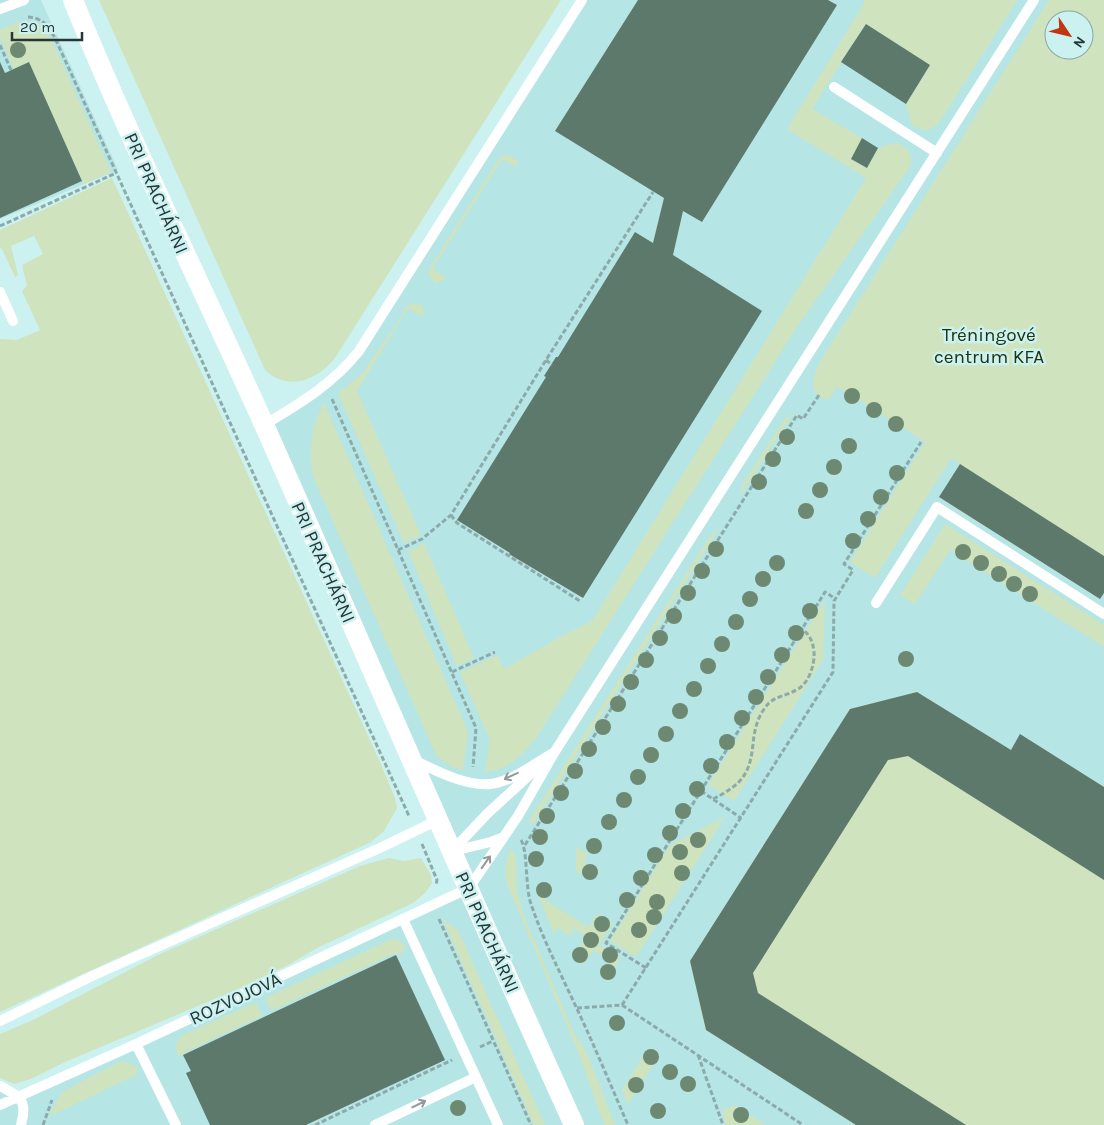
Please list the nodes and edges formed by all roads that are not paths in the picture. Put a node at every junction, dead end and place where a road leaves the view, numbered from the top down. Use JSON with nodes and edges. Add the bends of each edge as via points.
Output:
{"nodes":[{"id":1,"x":24,"y":0,"type":"edge"},
{"id":2,"x":73,"y":0,"type":"edge"},
{"id":3,"x":582,"y":0,"type":"edge"},
{"id":4,"x":1034,"y":0,"type":"edge"},
{"id":5,"x":0,"y":9,"type":"edge"},
{"id":6,"x":834,"y":87,"type":"dead end"},
{"id":7,"x":937,"y":153,"type":"junction"},
{"id":8,"x":0,"y":292,"type":"edge"},
{"id":9,"x":13,"y":321,"type":"dead end"},
{"id":10,"x":264,"y":425,"type":"junction"},
{"id":11,"x":876,"y":603,"type":"dead end"},
{"id":12,"x":1104,"y":614,"type":"edge"},
{"id":13,"x":554,"y":753,"type":"junction"},
{"id":14,"x":412,"y":759,"type":"junction"},
{"id":15,"x":438,"y":820,"type":"junction"},
{"id":16,"x":507,"y":833,"type":"junction"},
{"id":17,"x":452,"y":851,"type":"junction"},
{"id":18,"x":469,"y":888,"type":"junction"},
{"id":19,"x":403,"y":919,"type":"junction"},
{"id":20,"x":0,"y":1021,"type":"edge"},
{"id":21,"x":136,"y":1044,"type":"junction"},
{"id":22,"x":476,"y":1077,"type":"junction"},
{"id":23,"x":0,"y":1086,"type":"edge"},
{"id":24,"x":19,"y":1097,"type":"junction"},
{"id":25,"x":0,"y":1105,"type":"edge"},
{"id":26,"x":21,"y":1125,"type":"edge"},
{"id":27,"x":176,"y":1125,"type":"edge"},
{"id":28,"x":375,"y":1125,"type":"edge"},
{"id":29,"x":498,"y":1125,"type":"edge"},
{"id":30,"x":574,"y":1125,"type":"edge"}],
"edges":[{"from":1,"to":5,"type":"lane"},
{"from":2,"to":10,"type":"street","name":"PRI PRACHÁRNI","via":[[144,166]]},
{"from":3,"to":10,"type":"lane","via":[[369,338],[326,385]]},
{"from":4,"to":7,"type":"lane"},
{"from":6,"to":7,"type":"lane"},
{"from":7,"to":13,"type":"lane"},
{"from":8,"to":9,"type":"lane"},
{"from":10,"to":14,"type":"street","name":"PRI PRACHÁRNI"},
{"from":11,"to":12,"type":"lane","via":[[937,507]]},
{"from":13,"to":14,"type":"lane","one_way":true,"via":[[504,780],[490,784],[448,776]]},
{"from":13,"to":16,"type":"lane"},
{"from":13,"to":17,"type":"lane"},
{"from":14,"to":15,"type":"street","name":"PRI PRACHÁRNI"},
{"from":15,"to":17,"type":"street","name":"PRI PRACHÁRNI"},
{"from":15,"to":20,"type":"lane","via":[[92,976]]},
{"from":16,"to":17,"type":"lane","via":[[491,842]]},
{"from":18,"to":16,"type":"lane","one_way":true},
{"from":17,"to":18,"type":"street","name":"PRI PRACHÁRNI"},
{"from":18,"to":19,"type":"lane","name":"ROZVOJOVÁ"},
{"from":18,"to":30,"type":"street","name":"PRI PRACHÁRNI"},
{"from":19,"to":21,"type":"lane","name":"ROZVOJOVÁ"},
{"from":19,"to":22,"type":"lane"},
{"from":21,"to":24,"type":"lane","name":"ROZVOJOVÁ"},
{"from":21,"to":27,"type":"lane"},
{"from":28,"to":22,"type":"lane","one_way":true},
{"from":22,"to":29,"type":"lane"},
{"from":23,"to":24,"type":"lane"},
{"from":24,"to":25,"type":"lane","name":"ROZVOJOVÁ"},
{"from":24,"to":26,"type":"lane","via":[[24,1116]]}]}
